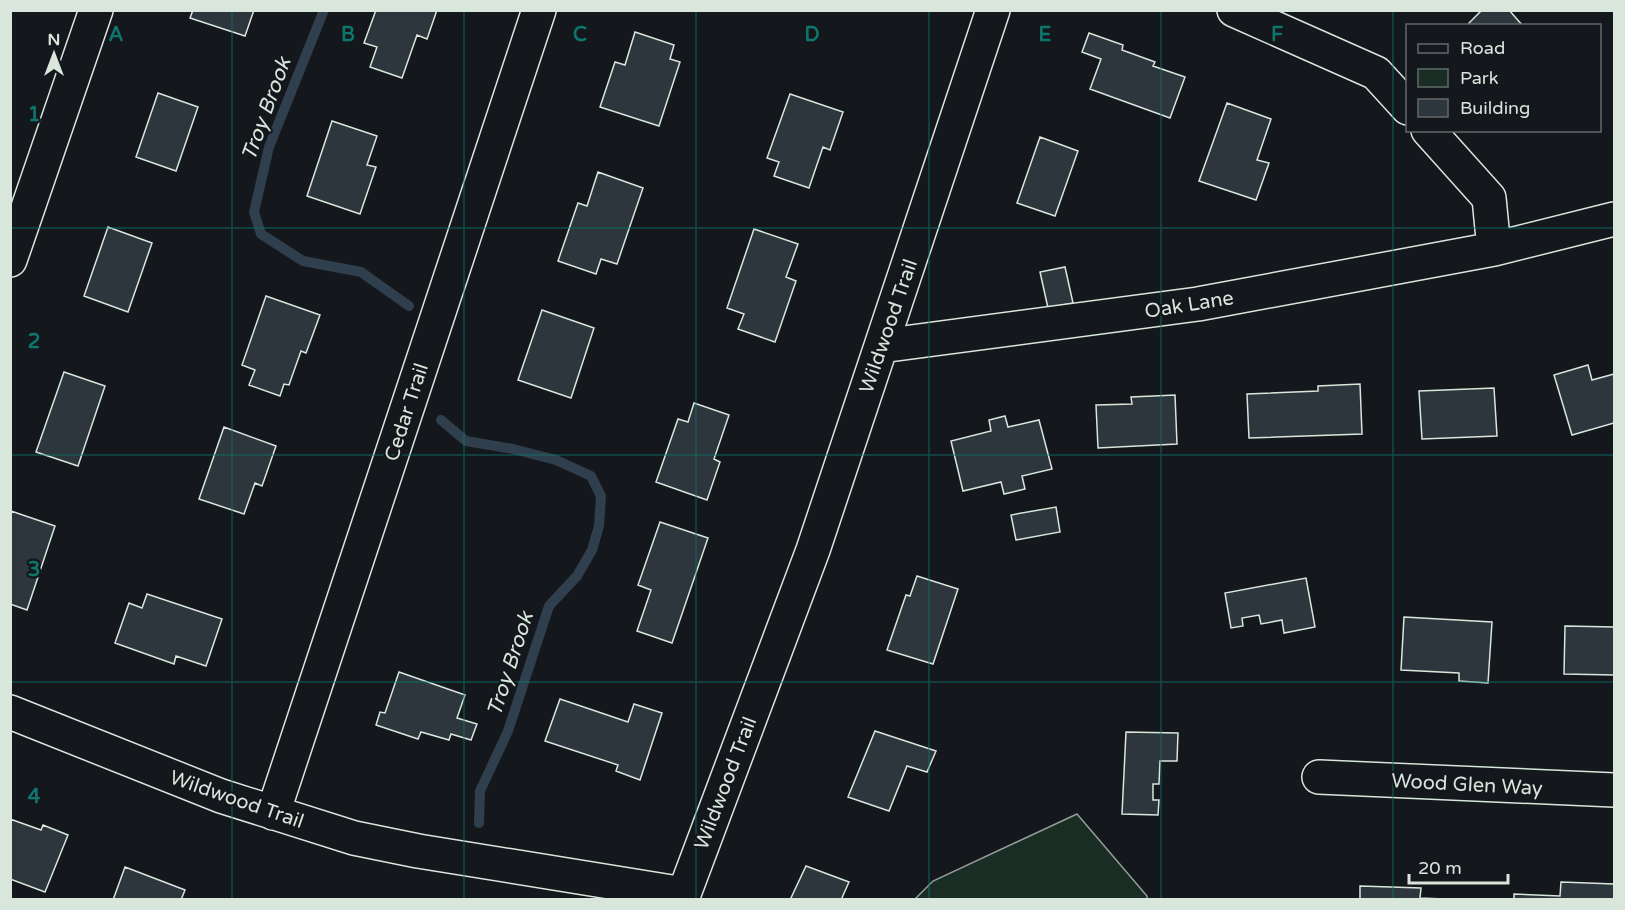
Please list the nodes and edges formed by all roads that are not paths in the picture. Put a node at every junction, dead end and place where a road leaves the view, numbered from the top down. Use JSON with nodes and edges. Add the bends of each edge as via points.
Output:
{"nodes":[{"id":1,"x":96,"y":10,"type":"edge"},
{"id":2,"x":539,"y":10,"type":"edge"},
{"id":3,"x":993,"y":10,"type":"edge"},
{"id":4,"x":1234,"y":10,"type":"edge"},
{"id":5,"x":1406,"y":107,"type":"edge"},
{"id":6,"x":1430,"y":132,"type":"edge"},
{"id":7,"x":1614,"y":219,"type":"edge"},
{"id":8,"x":1494,"y":249,"type":"junction"},
{"id":9,"x":10,"y":260,"type":"edge"},
{"id":10,"x":881,"y":346,"type":"junction"},
{"id":11,"x":10,"y":712,"type":"edge"},
{"id":12,"x":1319,"y":777,"type":"dead end"},
{"id":13,"x":1614,"y":790,"type":"edge"},
{"id":14,"x":273,"y":813,"type":"junction"}],
"edges":[{"from":1,"to":9,"type":"street"},
{"from":2,"to":14,"type":"street","name":"Cedar Trail"},
{"from":3,"to":10,"type":"street","name":"Wildwood Trail"},
{"from":4,"to":5,"type":"street","via":[[1376,73]]},
{"from":6,"to":8,"type":"street","via":[[1490,198]]},
{"from":7,"to":8,"type":"street","name":"Oak Lane"},
{"from":8,"to":10,"type":"street","name":"Oak Lane","via":[[1198,304]]},
{"from":10,"to":14,"type":"street","name":"Wildwood Trail","via":[[813,550],[684,894],[418,851],[354,838]]},
{"from":11,"to":14,"type":"street","name":"Wildwood Trail"},
{"from":12,"to":13,"type":"street","name":"Wood Glen Way"}]}
